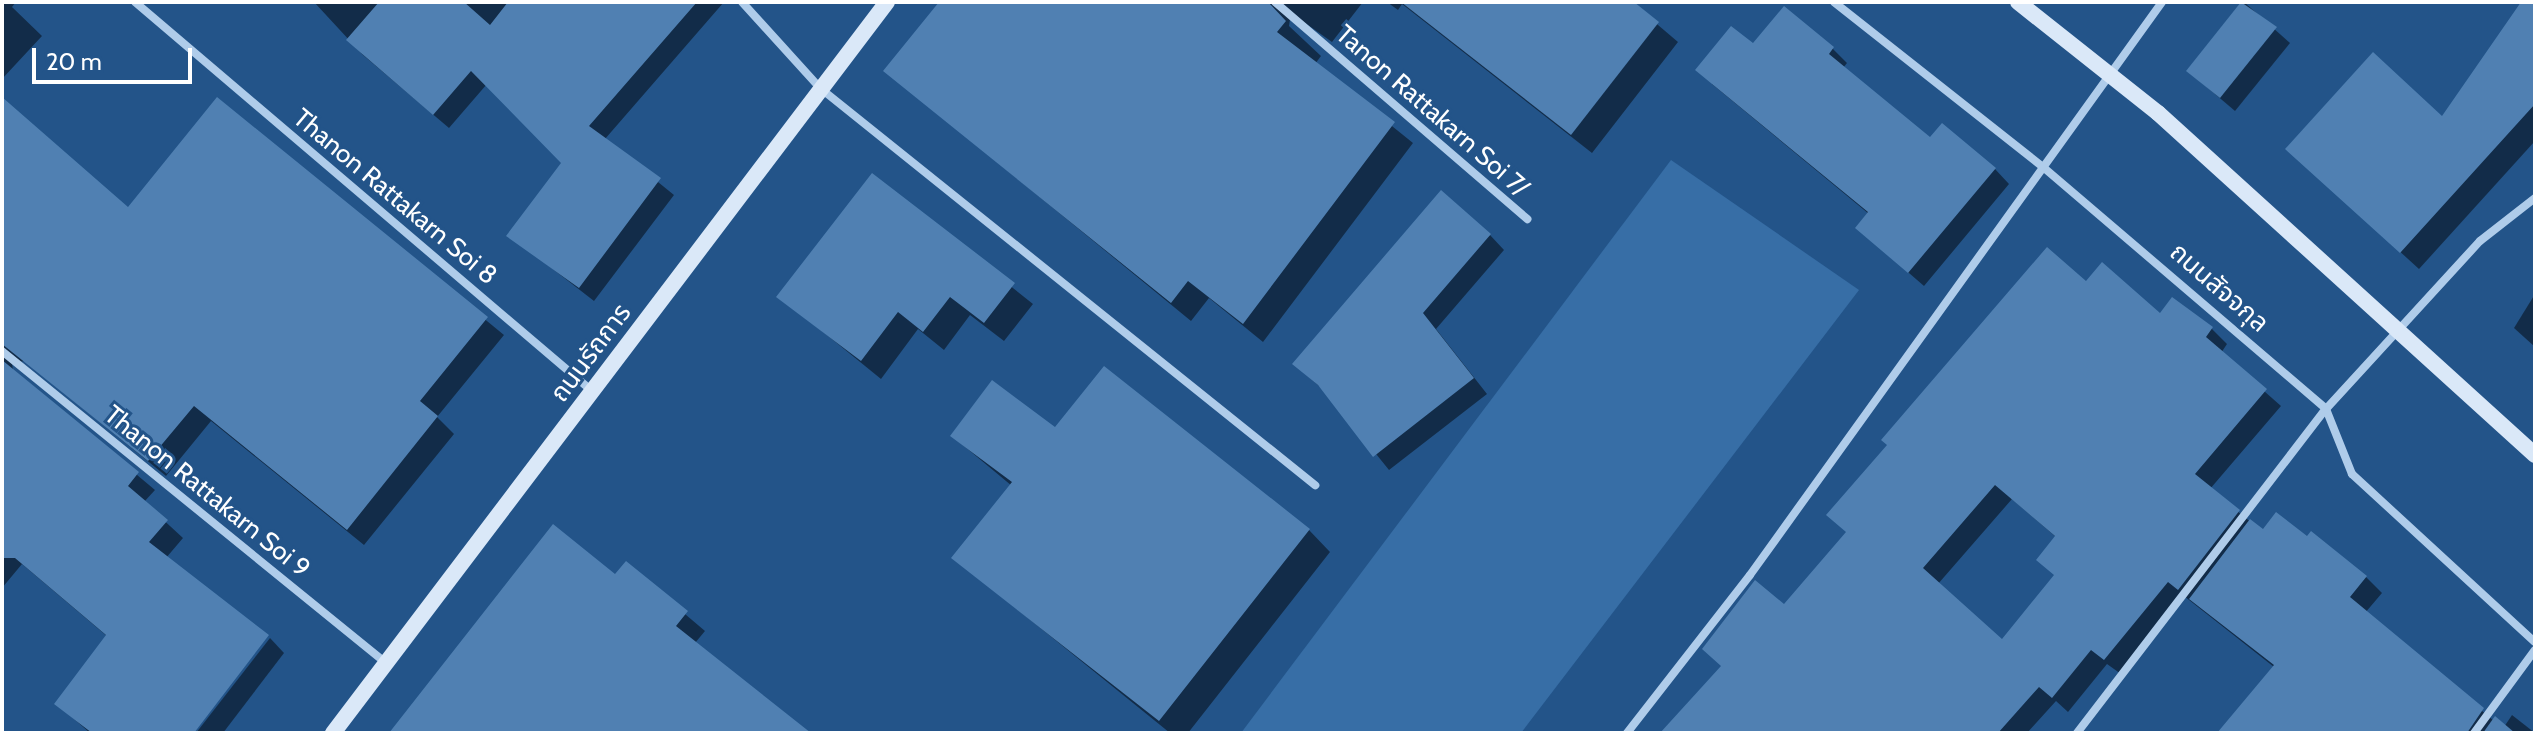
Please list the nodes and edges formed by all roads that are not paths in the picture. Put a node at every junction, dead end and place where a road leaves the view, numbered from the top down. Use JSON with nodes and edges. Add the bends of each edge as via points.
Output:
{"nodes":[{"id":1,"x":135,"y":2,"type":"edge"},
{"id":2,"x":742,"y":2,"type":"edge"},
{"id":3,"x":887,"y":2,"type":"edge"},
{"id":4,"x":1275,"y":2,"type":"edge"},
{"id":5,"x":1834,"y":2,"type":"edge"},
{"id":6,"x":2018,"y":2,"type":"edge"},
{"id":7,"x":2162,"y":2,"type":"edge"},
{"id":8,"x":820,"y":88,"type":"junction"},
{"id":9,"x":2043,"y":167,"type":"junction"},
{"id":10,"x":2535,"y":198,"type":"edge"},
{"id":11,"x":1527,"y":219,"type":"dead end"},
{"id":12,"x":2,"y":351,"type":"edge"},
{"id":13,"x":592,"y":392,"type":"junction"},
{"id":14,"x":2326,"y":409,"type":"junction"},
{"id":15,"x":2535,"y":455,"type":"edge"},
{"id":16,"x":1315,"y":485,"type":"dead end"},
{"id":17,"x":2535,"y":642,"type":"edge"},
{"id":18,"x":2535,"y":650,"type":"edge"},
{"id":19,"x":386,"y":663,"type":"junction"},
{"id":20,"x":333,"y":733,"type":"edge"},
{"id":21,"x":1627,"y":733,"type":"edge"},
{"id":22,"x":2077,"y":733,"type":"edge"},
{"id":23,"x":2474,"y":733,"type":"edge"}],
"edges":[{"from":1,"to":13,"type":"street","name":"Thanon Rattakarn Soi 8"},
{"from":2,"to":8,"type":"street"},
{"from":3,"to":8,"type":"street","name":"ถนนรัถการ"},
{"from":4,"to":11,"type":"street","name":"Tanon Rattakarn Soi 7/"},
{"from":5,"to":9,"type":"street","name":"ถนนสัจจกุล"},
{"from":6,"to":15,"type":"street","bridge":true,"via":[[2158,113]]},
{"from":7,"to":9,"type":"street"},
{"from":8,"to":13,"type":"street","name":"ถนนรัถการ"},
{"from":8,"to":16,"type":"street"},
{"from":9,"to":14,"type":"street","name":"ถนนสัจจกุล"},
{"from":9,"to":21,"type":"street","via":[[1750,575]]},
{"from":10,"to":14,"type":"street","via":[[2480,241]]},
{"from":12,"to":19,"type":"street","name":"Thanon Rattakarn Soi 9"},
{"from":13,"to":19,"type":"street","name":"ถนนรัถการ"},
{"from":14,"to":17,"type":"street","name":"ถนนสัจจกุล","via":[[2352,474]]},
{"from":14,"to":22,"type":"street"},
{"from":18,"to":23,"type":"street"},
{"from":19,"to":20,"type":"street","name":"ถนนรัถการ"}]}
